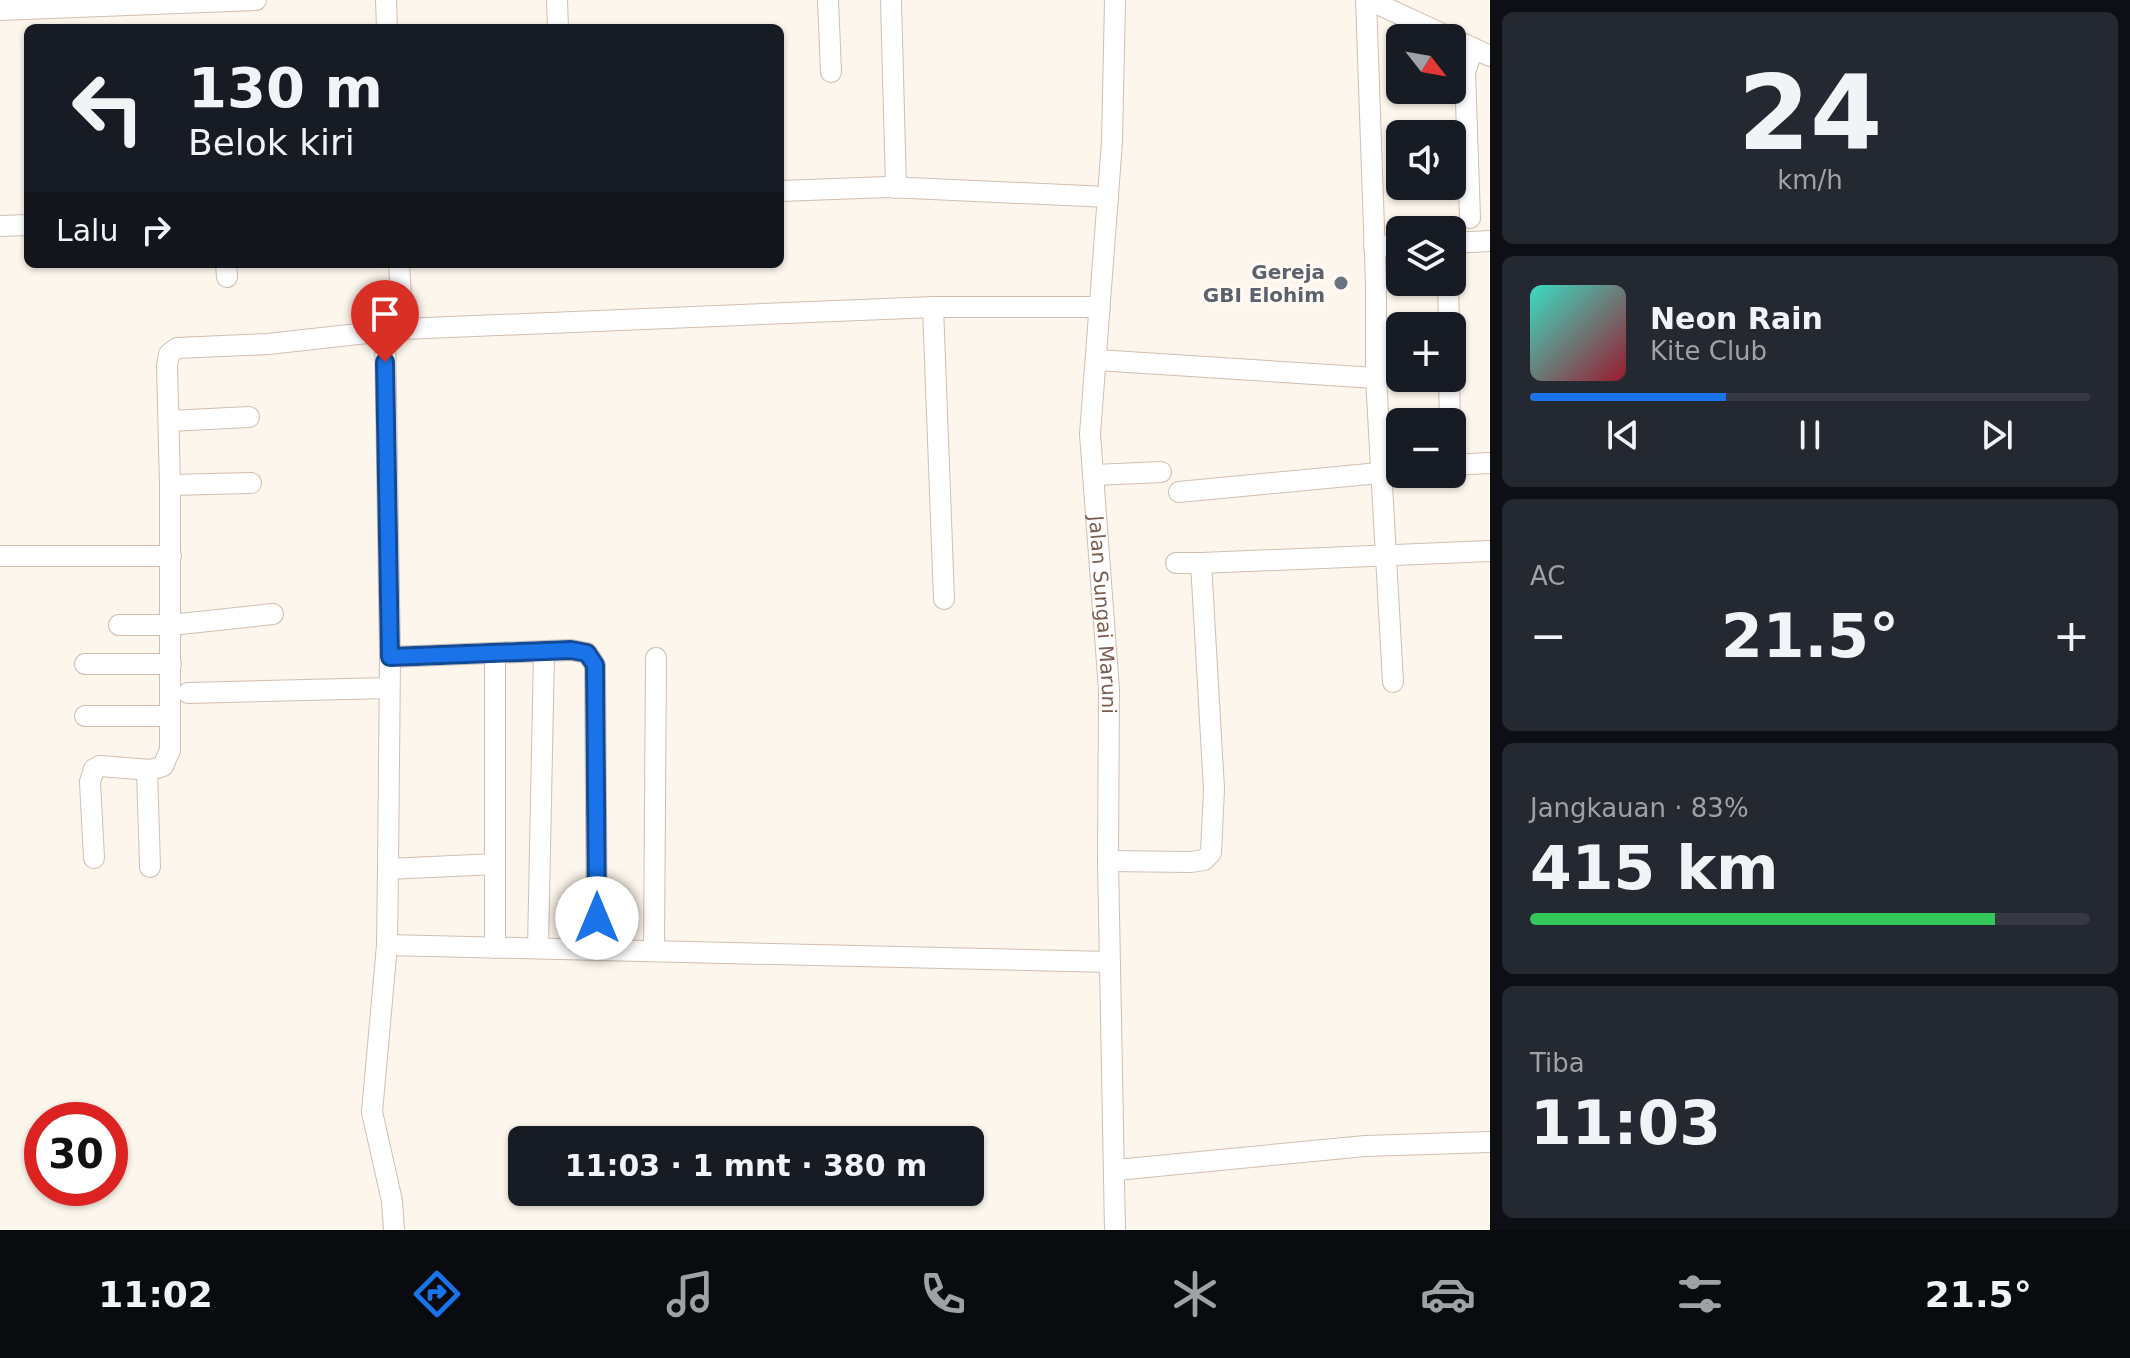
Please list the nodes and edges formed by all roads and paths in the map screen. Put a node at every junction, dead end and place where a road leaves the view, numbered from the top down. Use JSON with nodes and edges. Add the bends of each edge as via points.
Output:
{"nodes":[{"id":1,"x":256,"y":0,"type":"edge"},
{"id":2,"x":386,"y":0,"type":"edge"},
{"id":3,"x":557,"y":0,"type":"edge"},
{"id":4,"x":828,"y":0,"type":"edge"},
{"id":5,"x":891,"y":0,"type":"edge"},
{"id":6,"x":1115,"y":0,"type":"edge"},
{"id":7,"x":1367,"y":0,"type":"edge"},
{"id":8,"x":0,"y":10,"type":"edge"},
{"id":9,"x":387,"y":24,"type":"edge"},
{"id":10,"x":558,"y":24,"type":"edge"},
{"id":11,"x":1481,"y":52,"type":"edge"},
{"id":12,"x":831,"y":72,"type":"dead end"},
{"id":13,"x":896,"y":188,"type":"junction"},
{"id":14,"x":784,"y":191,"type":"edge"},
{"id":15,"x":1108,"y":197,"type":"junction"},
{"id":16,"x":1470,"y":218,"type":"dead end"},
{"id":17,"x":24,"y":225,"type":"edge"},
{"id":18,"x":0,"y":226,"type":"edge"},
{"id":19,"x":1490,"y":241,"type":"edge"},
{"id":20,"x":1466,"y":242,"type":"edge"},
{"id":21,"x":1374,"y":246,"type":"junction"},
{"id":22,"x":1386,"y":246,"type":"edge"},
{"id":23,"x":399,"y":268,"type":"edge"},
{"id":24,"x":933,"y":307,"type":"junction"},
{"id":25,"x":1100,"y":307,"type":"junction"},
{"id":26,"x":394,"y":331,"type":"junction"},
{"id":27,"x":1097,"y":360,"type":"junction"},
{"id":28,"x":1376,"y":378,"type":"junction"},
{"id":29,"x":249,"y":417,"type":"dead end"},
{"id":30,"x":169,"y":421,"type":"junction"},
{"id":31,"x":1386,"y":445,"type":"edge"},
{"id":32,"x":1490,"y":463,"type":"edge"},
{"id":33,"x":1466,"y":464,"type":"edge"},
{"id":34,"x":1161,"y":472,"type":"dead end"},
{"id":35,"x":1386,"y":472,"type":"edge"},
{"id":36,"x":1095,"y":475,"type":"junction"},
{"id":37,"x":251,"y":483,"type":"dead end"},
{"id":38,"x":170,"y":485,"type":"junction"},
{"id":39,"x":1389,"y":488,"type":"edge"},
{"id":40,"x":1179,"y":492,"type":"dead end"},
{"id":41,"x":1490,"y":551,"type":"edge"},
{"id":42,"x":0,"y":556,"type":"edge"},
{"id":43,"x":171,"y":556,"type":"junction"},
{"id":44,"x":1386,"y":557,"type":"junction"},
{"id":45,"x":1176,"y":563,"type":"dead end"},
{"id":46,"x":1201,"y":563,"type":"junction"},
{"id":47,"x":944,"y":599,"type":"dead end"},
{"id":48,"x":273,"y":614,"type":"dead end"},
{"id":49,"x":119,"y":625,"type":"dead end"},
{"id":50,"x":171,"y":625,"type":"junction"},
{"id":51,"x":544,"y":652,"type":"junction"},
{"id":52,"x":495,"y":654,"type":"junction"},
{"id":53,"x":390,"y":657,"type":"junction"},
{"id":54,"x":656,"y":658,"type":"dead end"},
{"id":55,"x":85,"y":664,"type":"dead end"},
{"id":56,"x":171,"y":664,"type":"junction"},
{"id":57,"x":1393,"y":682,"type":"dead end"},
{"id":58,"x":388,"y":688,"type":"junction"},
{"id":59,"x":188,"y":693,"type":"dead end"},
{"id":60,"x":85,"y":716,"type":"dead end"},
{"id":61,"x":170,"y":716,"type":"junction"},
{"id":62,"x":147,"y":770,"type":"junction"},
{"id":63,"x":94,"y":858,"type":"dead end"},
{"id":64,"x":1108,"y":861,"type":"junction"},
{"id":65,"x":495,"y":864,"type":"junction"},
{"id":66,"x":150,"y":867,"type":"dead end"},
{"id":67,"x":388,"y":869,"type":"junction"},
{"id":68,"x":387,"y":945,"type":"junction"},
{"id":69,"x":495,"y":948,"type":"junction"},
{"id":70,"x":538,"y":948,"type":"junction"},
{"id":71,"x":597,"y":949,"type":"junction"},
{"id":72,"x":654,"y":949,"type":"junction"},
{"id":73,"x":1109,"y":962,"type":"junction"},
{"id":74,"x":1490,"y":1142,"type":"edge"},
{"id":75,"x":1116,"y":1170,"type":"junction"},
{"id":76,"x":394,"y":1230,"type":"edge"},
{"id":77,"x":1115,"y":1230,"type":"edge"}],
"edges":[{"from":1,"to":8,"type":"street"},
{"from":2,"to":9,"type":"street"},
{"from":3,"to":10,"type":"street"},
{"from":4,"to":12,"type":"street"},
{"from":5,"to":13,"type":"street"},
{"from":6,"to":15,"type":"street","name":"Jalan Sungai Maruni"},
{"from":7,"to":11,"type":"street"},
{"from":7,"to":21,"type":"street"},
{"from":11,"to":16,"type":"street","via":[[1465,72]]},
{"from":13,"to":14,"type":"street"},
{"from":13,"to":15,"type":"street"},
{"from":15,"to":25,"type":"street","name":"Jalan Sungai Maruni"},
{"from":17,"to":18,"type":"street"},
{"from":19,"to":20,"type":"street"},
{"from":21,"to":22,"type":"street"},
{"from":21,"to":28,"type":"street"},
{"from":23,"to":26,"type":"street"},
{"from":24,"to":25,"type":"street"},
{"from":24,"to":26,"type":"street"},
{"from":24,"to":47,"type":"street"},
{"from":25,"to":27,"type":"street","name":"Jalan Sungai Maruni"},
{"from":26,"to":30,"type":"street","via":[[177,348],[169,354],[167,366]]},
{"from":26,"to":53,"type":"street"},
{"from":27,"to":28,"type":"street"},
{"from":27,"to":36,"type":"street","name":"Jalan Sungai Maruni","via":[[1090,434]]},
{"from":28,"to":31,"type":"street"},
{"from":29,"to":30,"type":"street"},
{"from":30,"to":38,"type":"street"},
{"from":32,"to":33,"type":"street"},
{"from":34,"to":36,"type":"street"},
{"from":35,"to":40,"type":"street"},
{"from":36,"to":64,"type":"street","name":"Jalan Sungai Maruni","via":[[1109,690]]},
{"from":37,"to":38,"type":"street"},
{"from":38,"to":43,"type":"street"},
{"from":39,"to":44,"type":"street"},
{"from":41,"to":44,"type":"street"},
{"from":42,"to":43,"type":"street"},
{"from":43,"to":50,"type":"street"},
{"from":44,"to":46,"type":"street"},
{"from":44,"to":57,"type":"street"},
{"from":45,"to":46,"type":"street"},
{"from":46,"to":64,"type":"street","via":[[1214,789],[1211,853],[1191,862]]},
{"from":48,"to":50,"type":"street"},
{"from":49,"to":50,"type":"street"},
{"from":50,"to":56,"type":"street"},
{"from":51,"to":52,"type":"street"},
{"from":51,"to":70,"type":"street"},
{"from":51,"to":71,"type":"street","via":[[587,653],[595,665]]},
{"from":52,"to":53,"type":"street"},
{"from":52,"to":65,"type":"street"},
{"from":53,"to":58,"type":"street"},
{"from":54,"to":72,"type":"street"},
{"from":55,"to":56,"type":"street"},
{"from":56,"to":61,"type":"street"},
{"from":58,"to":59,"type":"street"},
{"from":58,"to":67,"type":"street"},
{"from":60,"to":61,"type":"street"},
{"from":61,"to":62,"type":"street","via":[[168,760]]},
{"from":62,"to":63,"type":"street","via":[[100,766],[91,775]]},
{"from":62,"to":66,"type":"street"},
{"from":64,"to":73,"type":"street","name":"Jalan Sungai Maruni"},
{"from":65,"to":67,"type":"street"},
{"from":65,"to":69,"type":"street"},
{"from":67,"to":68,"type":"street"},
{"from":68,"to":69,"type":"street"},
{"from":68,"to":76,"type":"street","via":[[372,1112]]},
{"from":69,"to":70,"type":"street"},
{"from":70,"to":71,"type":"street"},
{"from":71,"to":72,"type":"street"},
{"from":72,"to":73,"type":"street"},
{"from":73,"to":75,"type":"street","name":"Jalan Sungai Maruni"},
{"from":74,"to":75,"type":"street","via":[[1365,1146]]},
{"from":75,"to":77,"type":"street","name":"Jalan Sungai Maruni"}]}
